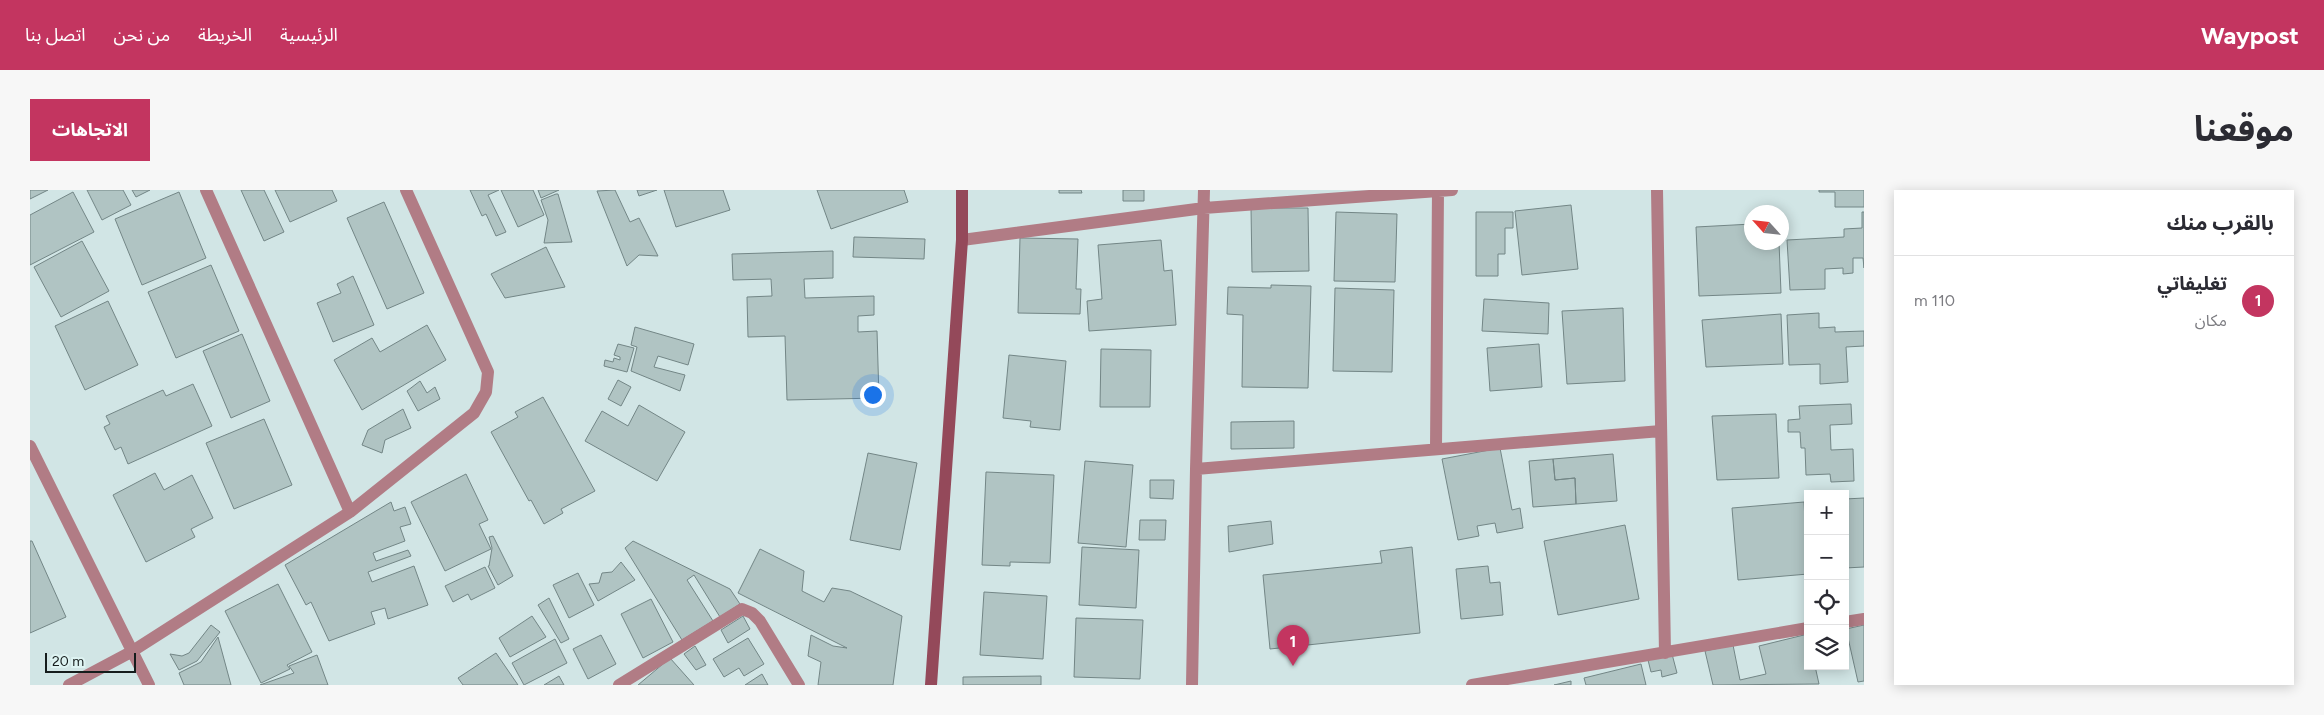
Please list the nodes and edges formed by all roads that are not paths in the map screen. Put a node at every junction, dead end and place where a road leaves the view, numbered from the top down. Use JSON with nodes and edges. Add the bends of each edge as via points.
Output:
{"nodes":[{"id":1,"x":206,"y":190,"type":"edge"},
{"id":2,"x":406,"y":190,"type":"edge"},
{"id":3,"x":962,"y":190,"type":"edge"},
{"id":4,"x":1204,"y":190,"type":"edge"},
{"id":5,"x":1438,"y":190,"type":"edge"},
{"id":6,"x":1452,"y":190,"type":"edge"},
{"id":7,"x":1656,"y":190,"type":"edge"},
{"id":8,"x":1204,"y":208,"type":"junction"},
{"id":9,"x":962,"y":240,"type":"junction"},
{"id":10,"x":1661,"y":431,"type":"junction"},
{"id":11,"x":30,"y":446,"type":"edge"},
{"id":12,"x":1436,"y":449,"type":"junction"},
{"id":13,"x":1196,"y":469,"type":"junction"},
{"id":14,"x":350,"y":512,"type":"junction"},
{"id":15,"x":1864,"y":619,"type":"edge"},
{"id":16,"x":1849,"y":621,"type":"edge"},
{"id":17,"x":1804,"y":629,"type":"edge"},
{"id":18,"x":131,"y":652,"type":"junction"},
{"id":19,"x":1665,"y":653,"type":"junction"},
{"id":20,"x":623,"y":684,"type":"edge"},
{"id":21,"x":69,"y":685,"type":"edge"},
{"id":22,"x":149,"y":685,"type":"edge"},
{"id":23,"x":799,"y":685,"type":"edge"},
{"id":24,"x":931,"y":685,"type":"edge"},
{"id":25,"x":1192,"y":685,"type":"edge"},
{"id":26,"x":1472,"y":685,"type":"edge"}],
"edges":[{"from":1,"to":14,"type":"street"},
{"from":2,"to":14,"type":"street","via":[[488,372],[486,392],[474,412]]},
{"from":3,"to":9,"type":"street"},
{"from":4,"to":8,"type":"street"},
{"from":5,"to":6,"type":"street"},
{"from":5,"to":8,"type":"street"},
{"from":5,"to":12,"type":"street"},
{"from":7,"to":10,"type":"street"},
{"from":8,"to":9,"type":"street"},
{"from":8,"to":13,"type":"street"},
{"from":9,"to":24,"type":"street"},
{"from":10,"to":12,"type":"street"},
{"from":10,"to":19,"type":"street"},
{"from":11,"to":18,"type":"street"},
{"from":12,"to":13,"type":"street"},
{"from":13,"to":25,"type":"street"},
{"from":14,"to":18,"type":"street"},
{"from":15,"to":16,"type":"street"},
{"from":17,"to":19,"type":"street"},
{"from":18,"to":21,"type":"street"},
{"from":18,"to":22,"type":"street"},
{"from":19,"to":26,"type":"street"},
{"from":20,"to":23,"type":"street","via":[[742,609],[760,621]]}]}
